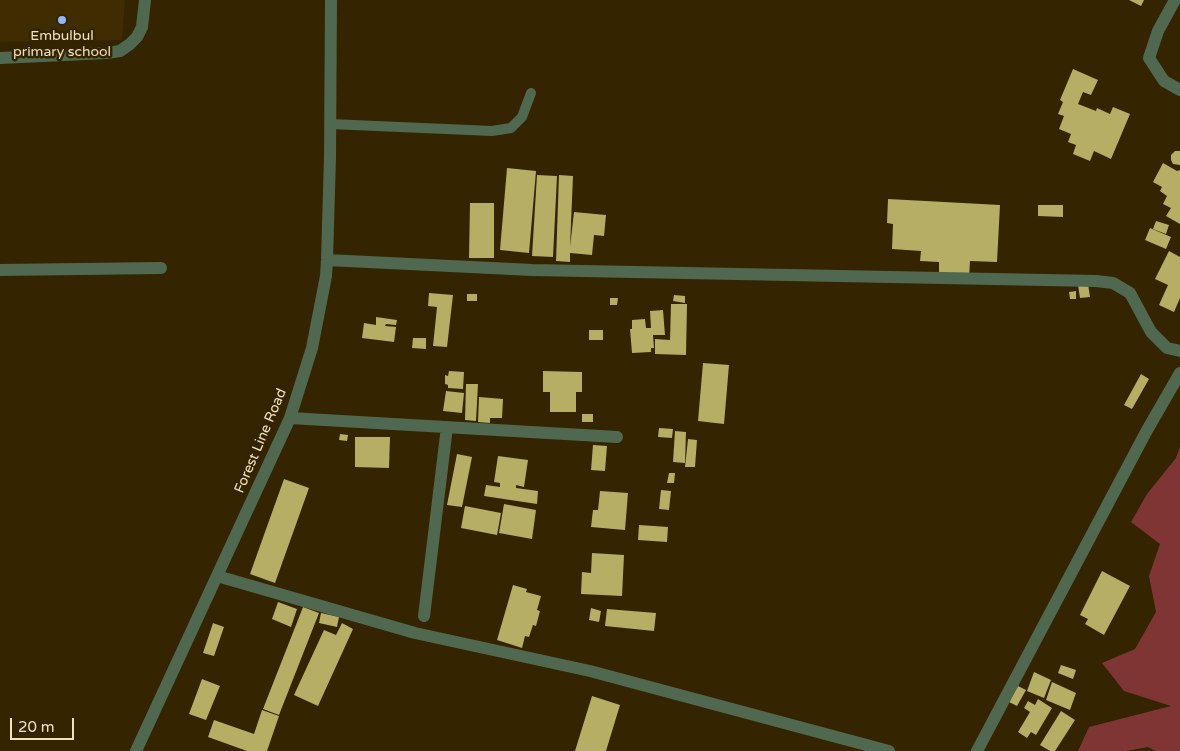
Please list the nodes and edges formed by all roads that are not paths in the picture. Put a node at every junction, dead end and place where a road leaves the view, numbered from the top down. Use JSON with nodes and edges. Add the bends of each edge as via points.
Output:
{"nodes":[{"id":1,"x":145,"y":0,"type":"edge"},
{"id":2,"x":331,"y":0,"type":"edge"},
{"id":3,"x":1175,"y":0,"type":"edge"},
{"id":4,"x":0,"y":58,"type":"edge"},
{"id":5,"x":1180,"y":90,"type":"edge"},
{"id":6,"x":530,"y":93,"type":"dead end"},
{"id":7,"x":330,"y":124,"type":"junction"},
{"id":8,"x":327,"y":260,"type":"junction"},
{"id":9,"x":161,"y":268,"type":"dead end"},
{"id":10,"x":0,"y":270,"type":"edge"},
{"id":11,"x":1180,"y":351,"type":"edge"},
{"id":12,"x":1180,"y":373,"type":"edge"},
{"id":13,"x":290,"y":418,"type":"junction"},
{"id":14,"x":446,"y":427,"type":"junction"},
{"id":15,"x":617,"y":437,"type":"dead end"},
{"id":16,"x":217,"y":576,"type":"junction"},
{"id":17,"x":424,"y":616,"type":"dead end"},
{"id":18,"x":136,"y":751,"type":"edge"},
{"id":19,"x":889,"y":751,"type":"edge"},
{"id":20,"x":978,"y":751,"type":"edge"}],
"edges":[{"from":1,"to":4,"type":"street","via":[[142,27],[137,37],[120,51]]},
{"from":2,"to":7,"type":"street","name":"Forest Line Road"},
{"from":3,"to":5,"type":"street","via":[[1158,31],[1149,58],[1164,81]]},
{"from":6,"to":7,"type":"lane","via":[[522,117],[511,128],[492,131]]},
{"from":7,"to":8,"type":"street","name":"Forest Line Road"},
{"from":8,"to":11,"type":"street","via":[[532,270],[1096,281],[1113,284],[1130,293],[1151,332],[1167,348]]},
{"from":8,"to":13,"type":"street","name":"Forest Line Road","via":[[312,348]]},
{"from":9,"to":10,"type":"street"},
{"from":12,"to":20,"type":"street"},
{"from":13,"to":14,"type":"street"},
{"from":13,"to":16,"type":"street","name":"Forest Line Road"},
{"from":14,"to":15,"type":"street"},
{"from":14,"to":17,"type":"street"},
{"from":16,"to":18,"type":"street","name":"Forest Line Road"},
{"from":16,"to":19,"type":"street","via":[[416,633],[590,671]]}]}
